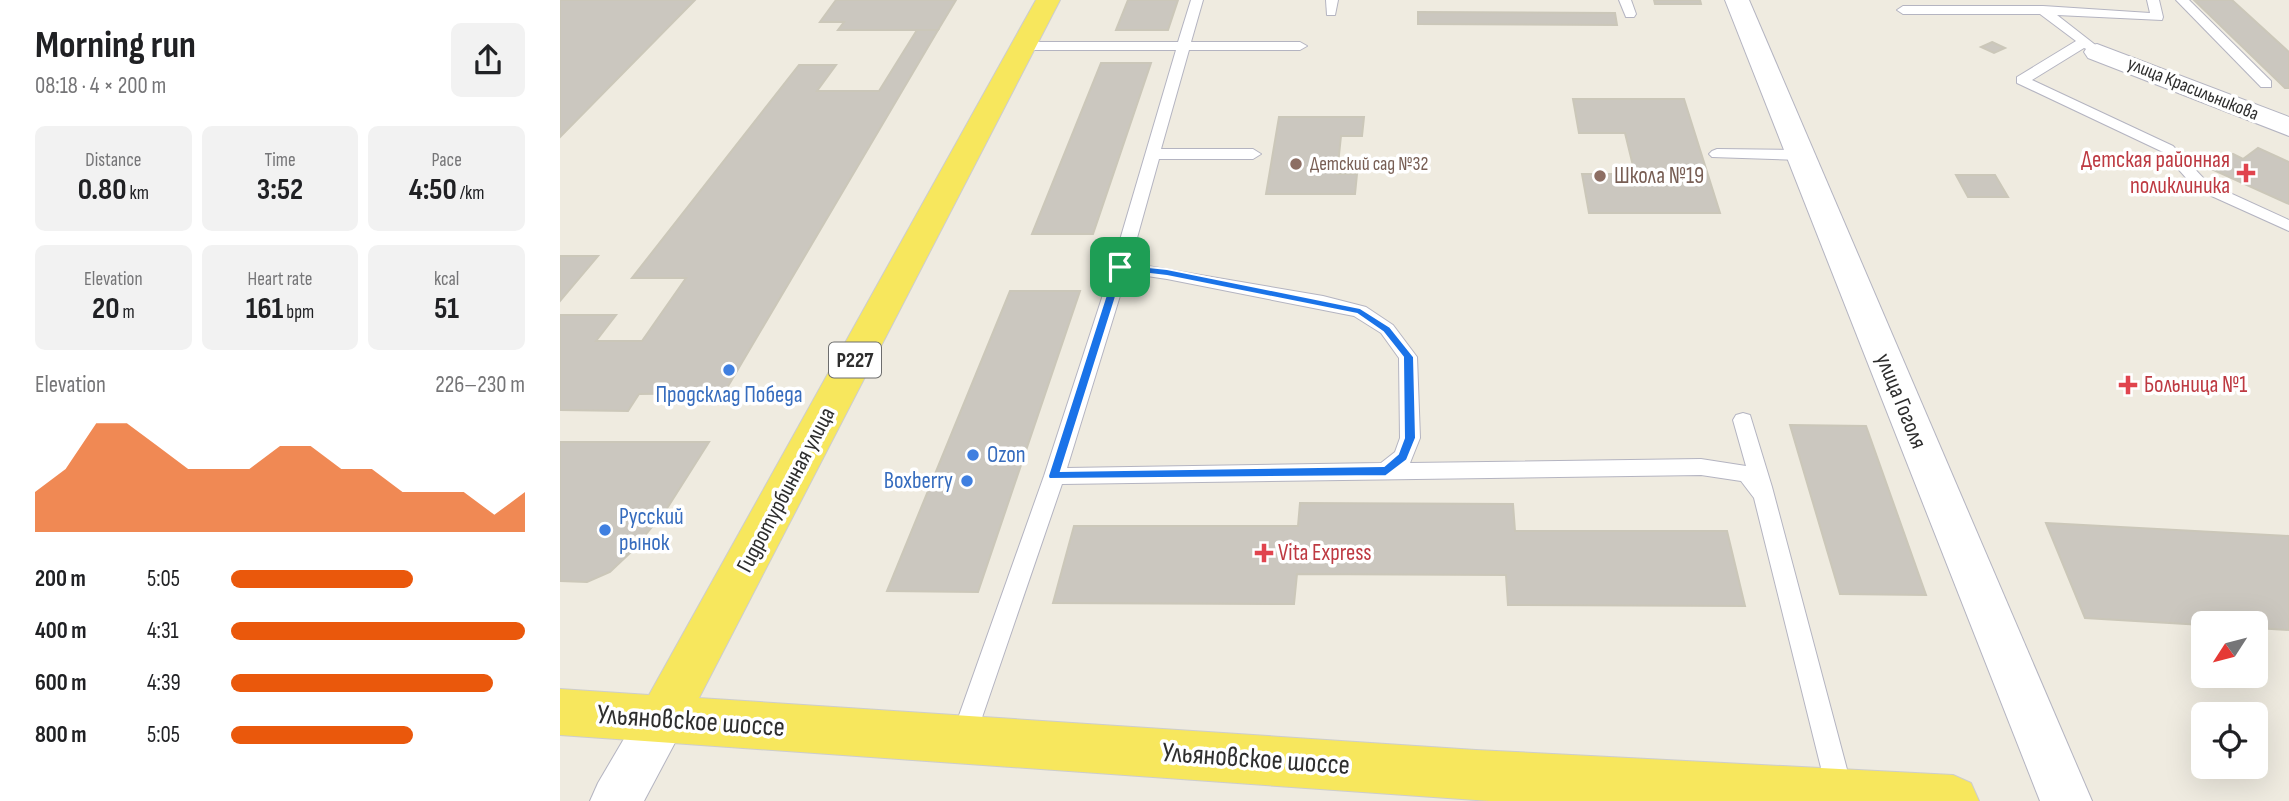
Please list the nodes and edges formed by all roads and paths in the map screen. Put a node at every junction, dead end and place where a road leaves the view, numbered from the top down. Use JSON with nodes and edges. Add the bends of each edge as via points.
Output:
{"nodes":[{"id":1,"x":1048,"y":0,"type":"edge"},
{"id":2,"x":1197,"y":0,"type":"edge"},
{"id":3,"x":1625,"y":0,"type":"edge"},
{"id":4,"x":1737,"y":0,"type":"edge"},
{"id":5,"x":2153,"y":0,"type":"edge"},
{"id":6,"x":2182,"y":0,"type":"edge"},
{"id":7,"x":1903,"y":10,"type":"dead end"},
{"id":8,"x":2043,"y":10,"type":"junction"},
{"id":9,"x":1630,"y":14,"type":"dead end"},
{"id":10,"x":1023,"y":46,"type":"junction"},
{"id":11,"x":1300,"y":46,"type":"dead end"},
{"id":12,"x":1183,"y":47,"type":"junction"},
{"id":13,"x":2090,"y":47,"type":"junction"},
{"id":14,"x":2266,"y":83,"type":"dead end"},
{"id":15,"x":2289,"y":127,"type":"edge"},
{"id":16,"x":1153,"y":154,"type":"junction"},
{"id":17,"x":1253,"y":154,"type":"dead end"},
{"id":18,"x":1717,"y":155,"type":"dead end"},
{"id":19,"x":1801,"y":155,"type":"junction"},
{"id":20,"x":2289,"y":226,"type":"edge"},
{"id":21,"x":1120,"y":267,"type":"junction"},
{"id":22,"x":1743,"y":420,"type":"dead end"},
{"id":23,"x":1386,"y":471,"type":"junction"},
{"id":24,"x":1054,"y":476,"type":"junction"},
{"id":25,"x":1764,"y":495,"type":"junction"},
{"id":26,"x":560,"y":712,"type":"edge"},
{"id":27,"x":662,"y":720,"type":"junction"},
{"id":28,"x":963,"y":738,"type":"junction"},
{"id":29,"x":1475,"y":788,"type":"edge"},
{"id":30,"x":1840,"y":793,"type":"junction"},
{"id":31,"x":616,"y":801,"type":"edge"},
{"id":32,"x":1953,"y":801,"type":"edge"},
{"id":33,"x":2066,"y":801,"type":"edge"}],
"edges":[{"from":1,"to":10,"type":"main road","name":"Гидротурбинная улица","number":"Р227"},
{"from":2,"to":12,"type":"lane"},
{"from":3,"to":9,"type":"lane"},
{"from":4,"to":19,"type":"street","name":"улица Гоголя"},
{"from":5,"to":8,"type":"lane","via":[[2157,18]]},
{"from":6,"to":14,"type":"lane"},
{"from":7,"to":8,"type":"lane"},
{"from":8,"to":13,"type":"lane"},
{"from":10,"to":12,"type":"lane"},
{"from":10,"to":27,"type":"main road","name":"Гидротурбинная улица","number":"Р227"},
{"from":11,"to":12,"type":"lane"},
{"from":12,"to":16,"type":"lane"},
{"from":13,"to":15,"type":"street","name":"улица Красильникова"},
{"from":13,"to":20,"type":"lane","via":[[2022,80],[2168,149],[2202,186]]},
{"from":16,"to":17,"type":"lane"},
{"from":16,"to":21,"type":"lane"},
{"from":18,"to":19,"type":"lane"},
{"from":19,"to":33,"type":"street","name":"улица Гоголя"},
{"from":21,"to":23,"type":"lane","via":[[1324,302],[1360,311],[1387,329],[1408,357],[1411,405],[1410,438],[1403,457]]},
{"from":21,"to":24,"type":"lane"},
{"from":22,"to":25,"type":"lane"},
{"from":23,"to":24,"type":"lane"},
{"from":23,"to":25,"type":"lane","via":[[1701,467],[1747,474]]},
{"from":24,"to":28,"type":"lane"},
{"from":25,"to":30,"type":"lane"},
{"from":26,"to":27,"type":"main road","name":"Ульяновское шоссе"},
{"from":27,"to":28,"type":"main road","name":"Ульяновское шоссе"},
{"from":27,"to":31,"type":"street"},
{"from":28,"to":29,"type":"main road","name":"Ульяновское шоссе"},
{"from":29,"to":30,"type":"main road","name":"Ульяновское шоссе"},
{"from":30,"to":32,"type":"main road","name":"Ульяновское шоссе"}]}
